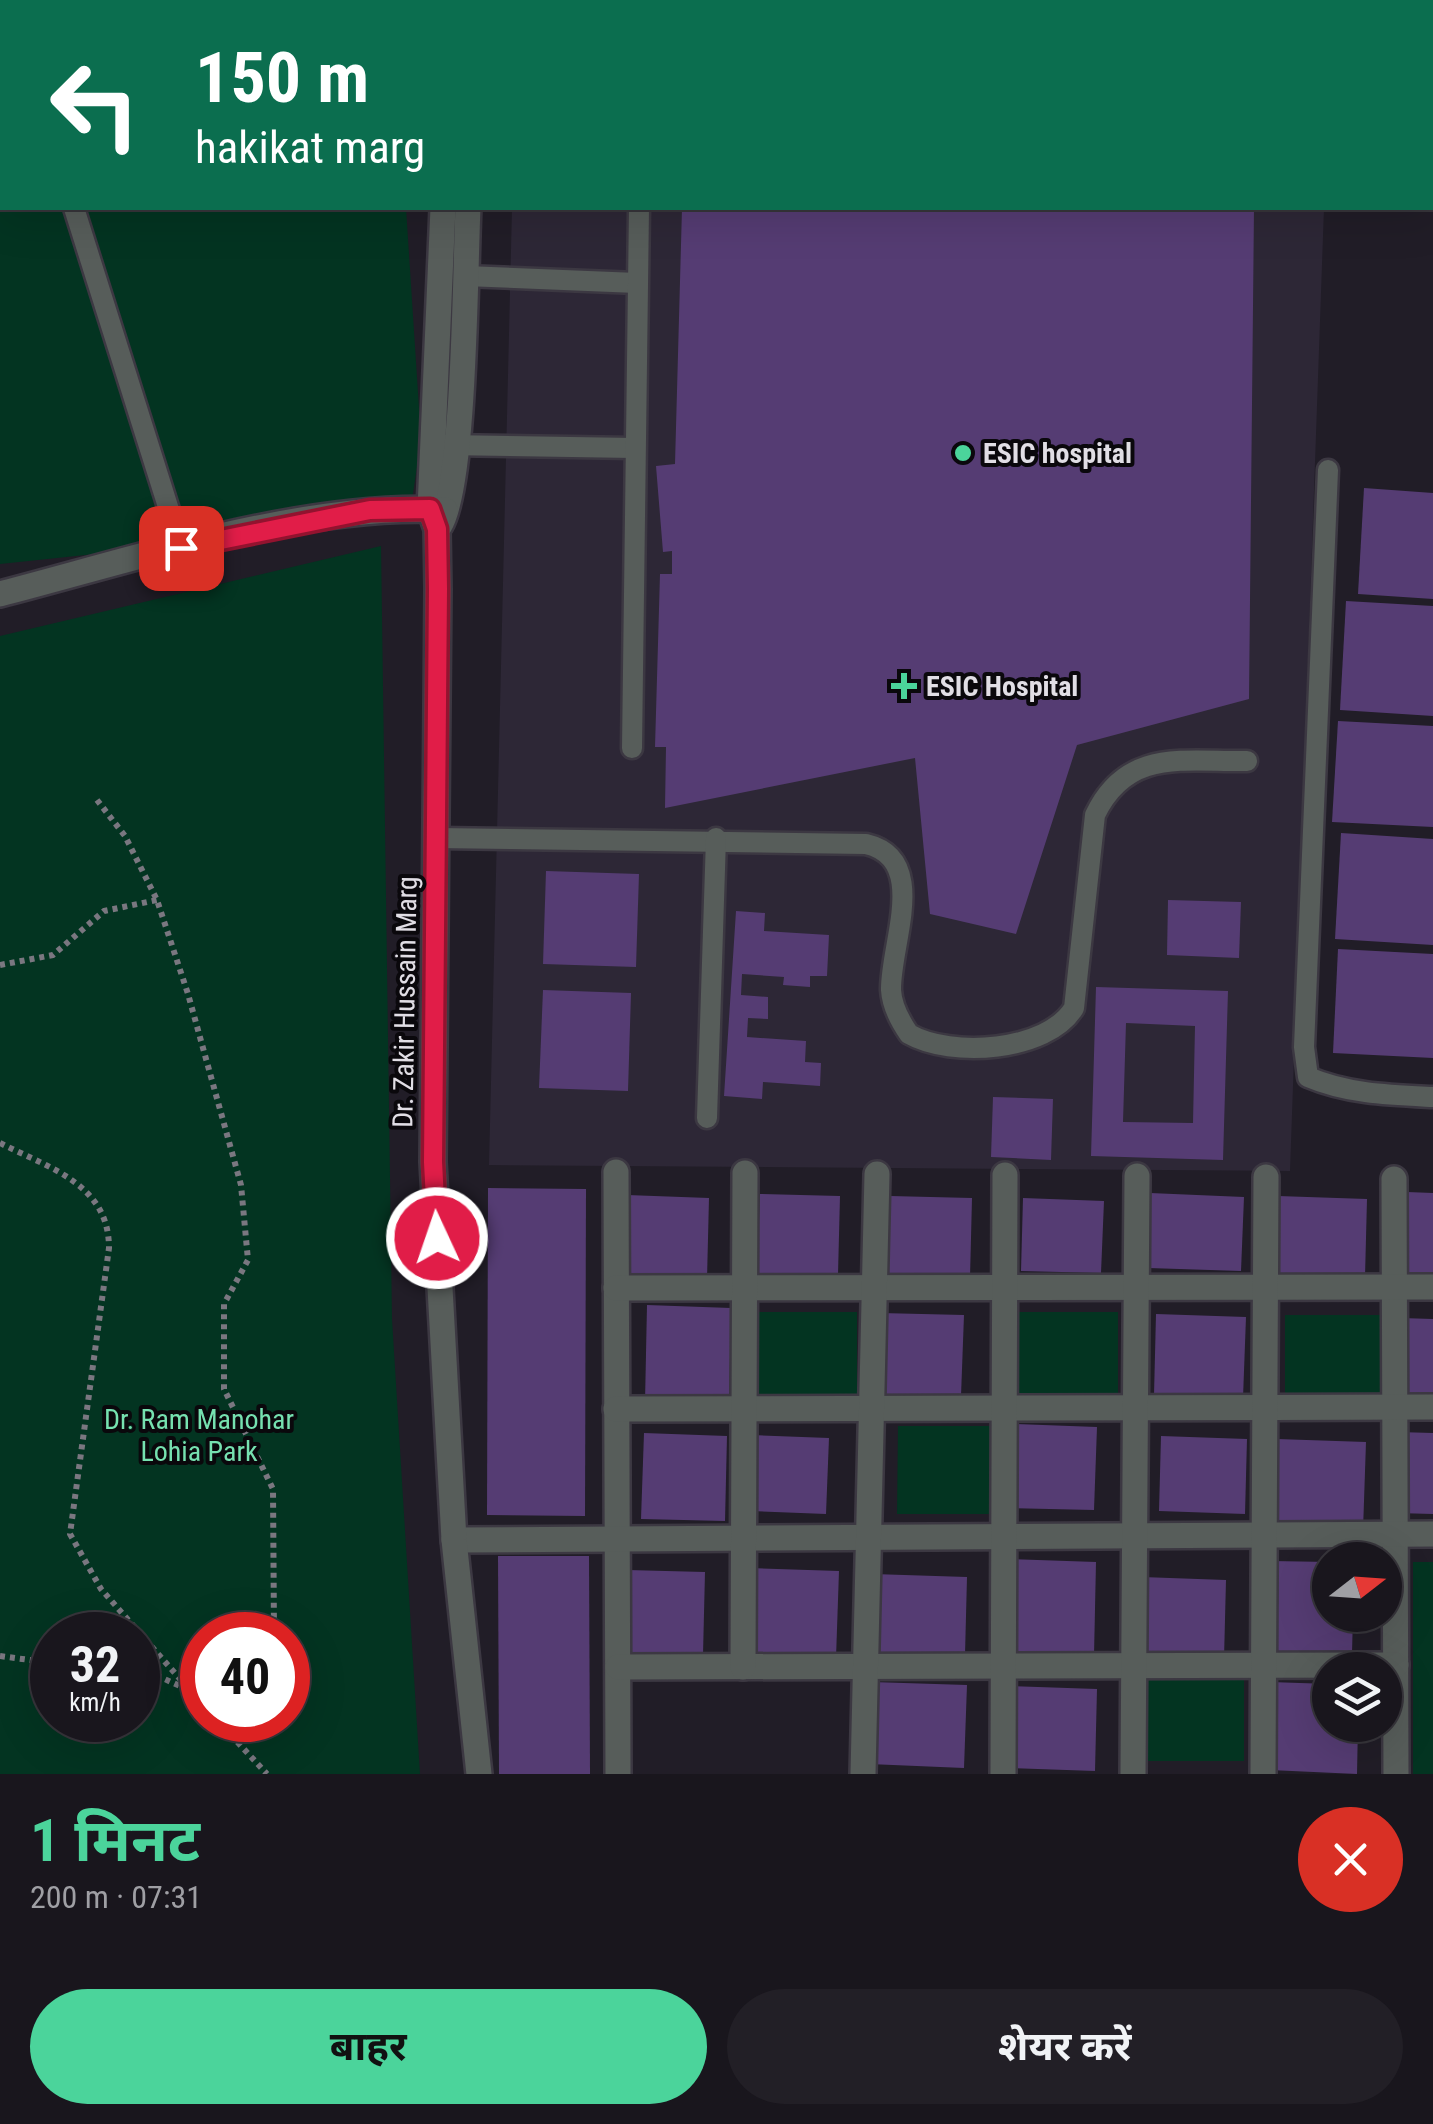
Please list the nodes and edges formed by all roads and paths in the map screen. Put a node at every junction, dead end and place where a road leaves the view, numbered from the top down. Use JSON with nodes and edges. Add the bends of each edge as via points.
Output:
{"nodes":[{"id":1,"x":75,"y":210,"type":"edge"},
{"id":2,"x":442,"y":210,"type":"edge"},
{"id":3,"x":468,"y":210,"type":"edge"},
{"id":4,"x":639,"y":210,"type":"edge"},
{"id":5,"x":465,"y":276,"type":"junction"},
{"id":6,"x":638,"y":283,"type":"junction"},
{"id":7,"x":444,"y":445,"type":"junction"},
{"id":8,"x":634,"y":448,"type":"junction"},
{"id":9,"x":1328,"y":470,"type":"dead end"},
{"id":10,"x":439,"y":516,"type":"junction"},
{"id":11,"x":181,"y":548,"type":"junction"},
{"id":12,"x":0,"y":594,"type":"edge"},
{"id":13,"x":632,"y":748,"type":"dead end"},
{"id":14,"x":1247,"y":761,"type":"dead end"},
{"id":15,"x":98,"y":800,"type":"dead end"},
{"id":16,"x":438,"y":838,"type":"junction"},
{"id":17,"x":716,"y":838,"type":"junction"},
{"id":18,"x":156,"y":900,"type":"junction"},
{"id":19,"x":0,"y":965,"type":"edge"},
{"id":20,"x":1433,"y":1097,"type":"edge"},
{"id":21,"x":707,"y":1118,"type":"dead end"},
{"id":22,"x":0,"y":1143,"type":"edge"},
{"id":23,"x":616,"y":1172,"type":"dead end"},
{"id":24,"x":745,"y":1172,"type":"dead end"},
{"id":25,"x":876,"y":1174,"type":"dead end"},
{"id":26,"x":1006,"y":1175,"type":"dead end"},
{"id":27,"x":1137,"y":1176,"type":"dead end"},
{"id":28,"x":1266,"y":1178,"type":"dead end"},
{"id":29,"x":1394,"y":1178,"type":"dead end"},
{"id":30,"x":1136,"y":1287,"type":"junction"},
{"id":31,"x":1265,"y":1287,"type":"junction"},
{"id":32,"x":1394,"y":1287,"type":"junction"},
{"id":33,"x":1433,"y":1287,"type":"edge"},
{"id":34,"x":616,"y":1288,"type":"junction"},
{"id":35,"x":744,"y":1288,"type":"junction"},
{"id":36,"x":874,"y":1288,"type":"junction"},
{"id":37,"x":1005,"y":1288,"type":"junction"},
{"id":38,"x":1395,"y":1407,"type":"junction"},
{"id":39,"x":1433,"y":1407,"type":"edge"},
{"id":40,"x":872,"y":1408,"type":"junction"},
{"id":41,"x":1004,"y":1408,"type":"junction"},
{"id":42,"x":1135,"y":1408,"type":"junction"},
{"id":43,"x":1264,"y":1408,"type":"junction"},
{"id":44,"x":616,"y":1409,"type":"junction"},
{"id":45,"x":744,"y":1409,"type":"junction"},
{"id":46,"x":1396,"y":1534,"type":"junction"},
{"id":47,"x":1433,"y":1534,"type":"edge"},
{"id":48,"x":1264,"y":1535,"type":"junction"},
{"id":49,"x":1134,"y":1536,"type":"junction"},
{"id":50,"x":1004,"y":1537,"type":"junction"},
{"id":51,"x":869,"y":1538,"type":"junction"},
{"id":52,"x":617,"y":1539,"type":"junction"},
{"id":53,"x":743,"y":1539,"type":"junction"},
{"id":54,"x":454,"y":1540,"type":"junction"},
{"id":55,"x":274,"y":1612,"type":"edge"},
{"id":56,"x":1396,"y":1652,"type":"edge"},
{"id":57,"x":0,"y":1656,"type":"edge"},
{"id":58,"x":30,"y":1660,"type":"edge"},
{"id":59,"x":866,"y":1666,"type":"junction"},
{"id":60,"x":1003,"y":1666,"type":"junction"},
{"id":61,"x":1134,"y":1666,"type":"junction"},
{"id":62,"x":1263,"y":1666,"type":"junction"},
{"id":63,"x":1312,"y":1666,"type":"edge"},
{"id":64,"x":618,"y":1667,"type":"junction"},
{"id":65,"x":743,"y":1667,"type":"junction"},
{"id":66,"x":180,"y":1679,"type":"edge"},
{"id":67,"x":238,"y":1742,"type":"edge"},
{"id":68,"x":1396,"y":1742,"type":"edge"},
{"id":69,"x":268,"y":1774,"type":"edge"},
{"id":70,"x":479,"y":1774,"type":"edge"},
{"id":71,"x":618,"y":1774,"type":"edge"},
{"id":72,"x":863,"y":1774,"type":"edge"},
{"id":73,"x":1003,"y":1774,"type":"edge"},
{"id":74,"x":1133,"y":1774,"type":"edge"},
{"id":75,"x":1262,"y":1774,"type":"edge"},
{"id":76,"x":1396,"y":1774,"type":"edge"}],
"edges":[{"from":1,"to":11,"type":"lane"},
{"from":2,"to":7,"type":"street","name":"Dr. Zakir Hussain Marg"},
{"from":3,"to":5,"type":"street","name":"Dr. Zakir Hussain Marg"},
{"from":4,"to":6,"type":"lane"},
{"from":5,"to":6,"type":"lane"},
{"from":5,"to":7,"type":"street","name":"Dr. Zakir Hussain Marg"},
{"from":6,"to":8,"type":"lane"},
{"from":7,"to":8,"type":"lane"},
{"from":7,"to":10,"type":"street","name":"Dr. Zakir Hussain Marg"},
{"from":8,"to":13,"type":"lane"},
{"from":9,"to":20,"type":"lane","via":[[1308,1077],[1333,1088]]},
{"from":10,"to":11,"type":"street","via":[[400,508],[327,517]]},
{"from":10,"to":16,"type":"street","name":"Dr. Zakir Hussain Marg"},
{"from":11,"to":12,"type":"street"},
{"from":14,"to":17,"type":"lane","via":[[1148,765],[1120,776],[1104,795],[1095,815],[1074,1008],[1065,1023],[1030,1042],[944,1046],[909,1034],[891,992],[903,884],[886,848]]},
{"from":15,"to":18,"type":"path","via":[[125,836]]},
{"from":16,"to":17,"type":"lane"},
{"from":16,"to":54,"type":"street","name":"Dr. Zakir Hussain Marg","via":[[433,1162]]},
{"from":17,"to":21,"type":"lane"},
{"from":18,"to":19,"type":"path","via":[[104,911],[53,955]]},
{"from":18,"to":55,"type":"path","via":[[241,1185],[248,1260],[224,1304],[224,1389],[273,1489]]},
{"from":22,"to":66,"type":"path","via":[[79,1185],[105,1213],[109,1248],[70,1534],[101,1589]]},
{"from":23,"to":34,"type":"street"},
{"from":24,"to":35,"type":"street"},
{"from":25,"to":36,"type":"street"},
{"from":26,"to":37,"type":"street"},
{"from":27,"to":30,"type":"street"},
{"from":28,"to":31,"type":"street"},
{"from":29,"to":32,"type":"street"},
{"from":30,"to":31,"type":"street"},
{"from":30,"to":37,"type":"street"},
{"from":30,"to":42,"type":"street"},
{"from":31,"to":32,"type":"street"},
{"from":31,"to":43,"type":"street"},
{"from":32,"to":33,"type":"street"},
{"from":32,"to":38,"type":"street"},
{"from":34,"to":35,"type":"street"},
{"from":34,"to":44,"type":"street"},
{"from":35,"to":36,"type":"street"},
{"from":35,"to":45,"type":"street"},
{"from":36,"to":37,"type":"street"},
{"from":36,"to":40,"type":"street"},
{"from":37,"to":41,"type":"street"},
{"from":38,"to":39,"type":"street"},
{"from":38,"to":43,"type":"street"},
{"from":38,"to":46,"type":"street"},
{"from":40,"to":41,"type":"street"},
{"from":40,"to":45,"type":"street"},
{"from":40,"to":51,"type":"street"},
{"from":41,"to":42,"type":"street"},
{"from":41,"to":50,"type":"street"},
{"from":42,"to":43,"type":"street"},
{"from":42,"to":49,"type":"street"},
{"from":43,"to":48,"type":"street"},
{"from":44,"to":45,"type":"street"},
{"from":44,"to":52,"type":"street"},
{"from":45,"to":53,"type":"street"},
{"from":46,"to":47,"type":"street"},
{"from":46,"to":48,"type":"street"},
{"from":46,"to":56,"type":"street"},
{"from":48,"to":49,"type":"street"},
{"from":48,"to":62,"type":"street"},
{"from":49,"to":50,"type":"street"},
{"from":49,"to":61,"type":"street"},
{"from":50,"to":51,"type":"street"},
{"from":50,"to":60,"type":"street"},
{"from":51,"to":53,"type":"street"},
{"from":51,"to":59,"type":"street"},
{"from":52,"to":53,"type":"street"},
{"from":52,"to":54,"type":"street"},
{"from":52,"to":64,"type":"street"},
{"from":53,"to":65,"type":"street"},
{"from":54,"to":70,"type":"street","name":"Dr. Zakir Hussain Marg"},
{"from":57,"to":58,"type":"path"},
{"from":59,"to":60,"type":"street"},
{"from":59,"to":65,"type":"street"},
{"from":59,"to":72,"type":"street"},
{"from":60,"to":61,"type":"street"},
{"from":60,"to":73,"type":"street"},
{"from":61,"to":62,"type":"street"},
{"from":61,"to":74,"type":"street"},
{"from":62,"to":63,"type":"street"},
{"from":62,"to":75,"type":"street"},
{"from":64,"to":65,"type":"street"},
{"from":64,"to":71,"type":"street"},
{"from":67,"to":69,"type":"path"},
{"from":68,"to":76,"type":"street"}]}
